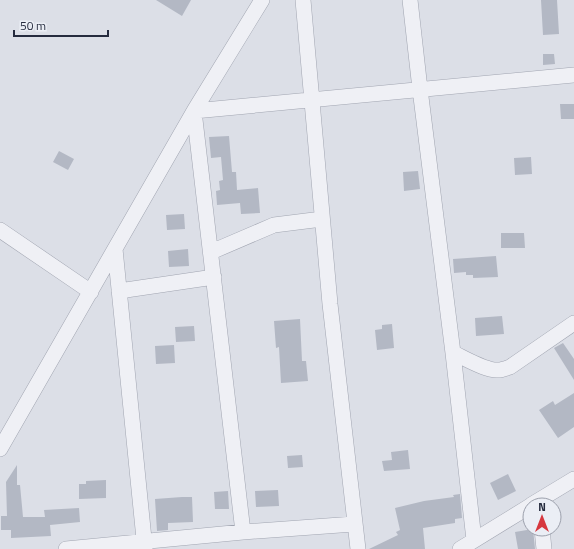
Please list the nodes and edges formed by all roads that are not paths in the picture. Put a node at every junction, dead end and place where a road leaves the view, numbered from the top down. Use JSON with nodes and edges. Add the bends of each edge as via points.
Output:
{"nodes":[{"id":1,"x":262,"y":0,"type":"edge"},
{"id":2,"x":303,"y":0,"type":"edge"},
{"id":3,"x":410,"y":0,"type":"edge"},
{"id":4,"x":574,"y":74,"type":"edge"},
{"id":5,"x":420,"y":89,"type":"junction"},
{"id":6,"x":311,"y":100,"type":"junction"},
{"id":7,"x":194,"y":112,"type":"junction"},
{"id":8,"x":322,"y":219,"type":"junction"},
{"id":9,"x":0,"y":230,"type":"edge"},
{"id":10,"x":115,"y":249,"type":"junction"},
{"id":11,"x":210,"y":252,"type":"junction"},
{"id":12,"x":214,"y":277,"type":"junction"},
{"id":13,"x":119,"y":291,"type":"junction"},
{"id":14,"x":91,"y":292,"type":"junction"},
{"id":15,"x":574,"y":323,"type":"edge"},
{"id":16,"x":454,"y":353,"type":"junction"},
{"id":17,"x":0,"y":449,"type":"edge"},
{"id":18,"x":574,"y":479,"type":"edge"},
{"id":19,"x":546,"y":497,"type":"edge"},
{"id":20,"x":522,"y":512,"type":"edge"},
{"id":21,"x":354,"y":524,"type":"junction"},
{"id":22,"x":243,"y":532,"type":"junction"},
{"id":23,"x":543,"y":537,"type":"edge"},
{"id":24,"x":474,"y":540,"type":"junction"},
{"id":25,"x":144,"y":546,"type":"edge"},
{"id":26,"x":66,"y":549,"type":"edge"},
{"id":27,"x":358,"y":549,"type":"edge"},
{"id":28,"x":460,"y":549,"type":"edge"},
{"id":29,"x":544,"y":549,"type":"edge"}],
"edges":[{"from":1,"to":7,"type":"street"},
{"from":2,"to":6,"type":"street"},
{"from":3,"to":5,"type":"street"},
{"from":4,"to":5,"type":"street"},
{"from":5,"to":6,"type":"street"},
{"from":5,"to":16,"type":"street"},
{"from":6,"to":7,"type":"street"},
{"from":6,"to":8,"type":"street"},
{"from":7,"to":10,"type":"street"},
{"from":7,"to":11,"type":"street"},
{"from":8,"to":11,"type":"street","via":[[274,224]]},
{"from":8,"to":21,"type":"street"},
{"from":9,"to":14,"type":"street"},
{"from":10,"to":13,"type":"street"},
{"from":10,"to":14,"type":"street"},
{"from":11,"to":12,"type":"street"},
{"from":12,"to":13,"type":"street"},
{"from":12,"to":22,"type":"street"},
{"from":13,"to":25,"type":"street"},
{"from":14,"to":17,"type":"street"},
{"from":15,"to":16,"type":"street","via":[[505,369],[491,369]]},
{"from":16,"to":24,"type":"street"},
{"from":18,"to":19,"type":"street"},
{"from":20,"to":24,"type":"street"},
{"from":21,"to":22,"type":"street"},
{"from":21,"to":27,"type":"street"},
{"from":22,"to":25,"type":"street"},
{"from":23,"to":29,"type":"street"},
{"from":24,"to":28,"type":"street"},
{"from":25,"to":26,"type":"street"}]}
